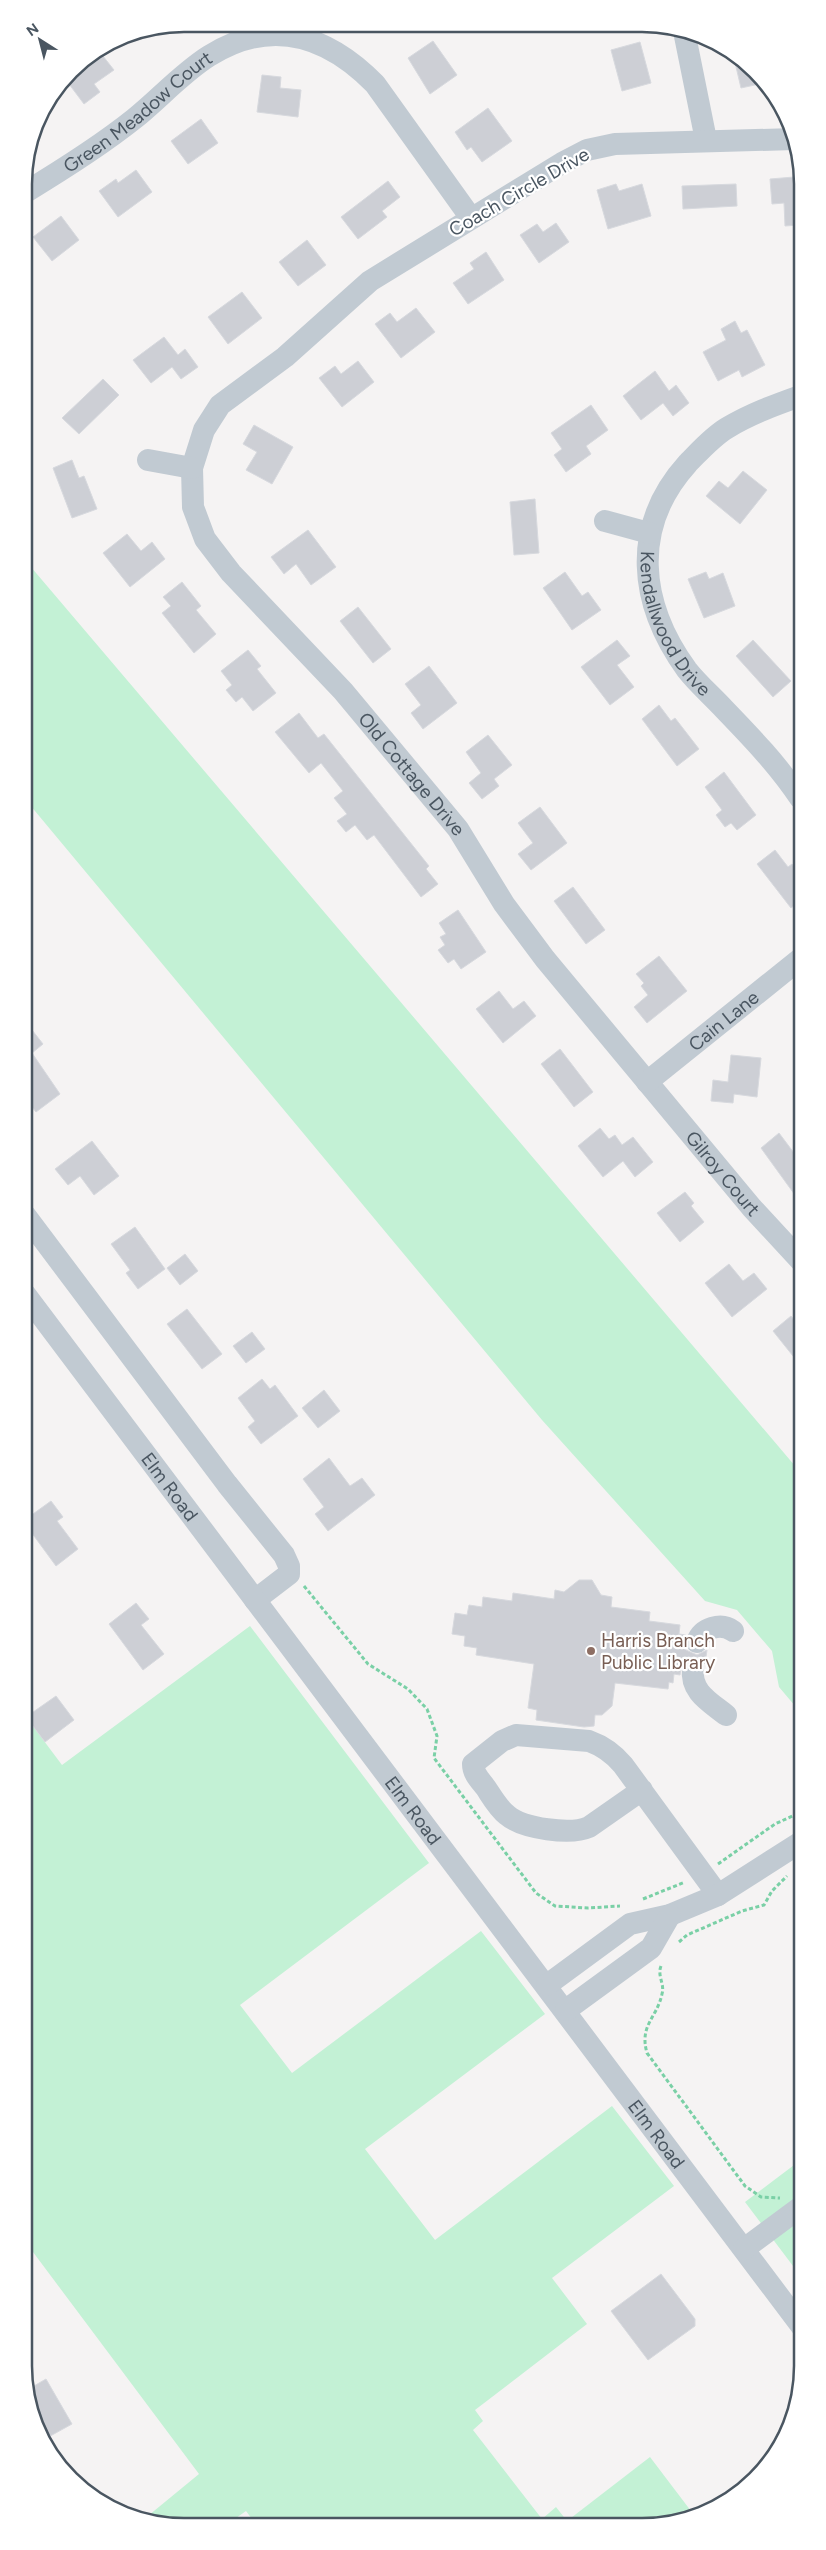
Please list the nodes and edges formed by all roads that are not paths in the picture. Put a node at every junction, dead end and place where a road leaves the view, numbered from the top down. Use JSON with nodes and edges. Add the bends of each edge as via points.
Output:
{"nodes":[{"id":1,"x":271,"y":32,"type":"edge"},
{"id":2,"x":284,"y":32,"type":"edge"},
{"id":3,"x":686,"y":40,"type":"edge"},
{"id":4,"x":786,"y":139,"type":"edge"},
{"id":5,"x":706,"y":140,"type":"junction"},
{"id":6,"x":33,"y":187,"type":"edge"},
{"id":7,"x":471,"y":218,"type":"junction"},
{"id":8,"x":285,"y":357,"type":"joint"},
{"id":9,"x":794,"y":398,"type":"edge"},
{"id":10,"x":148,"y":460,"type":"dead end"},
{"id":11,"x":192,"y":468,"type":"junction"},
{"id":12,"x":606,"y":521,"type":"dead end"},
{"id":13,"x":649,"y":533,"type":"junction"},
{"id":14,"x":794,"y":790,"type":"edge"},
{"id":15,"x":794,"y":965,"type":"edge"},
{"id":16,"x":647,"y":1082,"type":"junction"},
{"id":17,"x":33,"y":1224,"type":"edge"},
{"id":18,"x":794,"y":1254,"type":"edge"},
{"id":19,"x":32,"y":1303,"type":"edge"},
{"id":20,"x":256,"y":1600,"type":"junction"},
{"id":21,"x":733,"y":1631,"type":"dead end"},
{"id":22,"x":697,"y":1642,"type":"dead end"},
{"id":23,"x":693,"y":1668,"type":"dead end"},
{"id":24,"x":726,"y":1715,"type":"dead end"},
{"id":25,"x":642,"y":1790,"type":"junction"},
{"id":26,"x":793,"y":1847,"type":"edge"},
{"id":27,"x":718,"y":1895,"type":"junction"},
{"id":28,"x":670,"y":1916,"type":"junction"},
{"id":29,"x":547,"y":1985,"type":"junction"},
{"id":30,"x":566,"y":2010,"type":"junction"},
{"id":31,"x":793,"y":2202,"type":"edge"},
{"id":32,"x":744,"y":2249,"type":"junction"},
{"id":33,"x":793,"y":2315,"type":"edge"}],
"edges":[{"from":1,"to":6,"type":"street","name":"Green Meadow Court","via":[[235,42],[209,56],[110,138]]},
{"from":2,"to":7,"type":"street","name":"Green Meadow Court","via":[[332,49],[357,65],[375,84]]},
{"from":3,"to":5,"type":"street"},
{"from":4,"to":5,"type":"street","name":"Coach Circle Drive"},
{"from":5,"to":7,"type":"street","name":"Coach Circle Drive","via":[[615,144],[587,150]]},
{"from":7,"to":8,"type":"street","name":"Coach Circle Drive","via":[[370,281]]},
{"from":8,"to":11,"type":"street","name":"Old Cottage Drive","via":[[220,405],[204,430]]},
{"from":9,"to":13,"type":"street","name":"Kendallwood Drive","via":[[726,429],[702,448],[665,495]]},
{"from":10,"to":11,"type":"street"},
{"from":11,"to":16,"type":"street","name":"Old Cottage Drive","via":[[193,507],[204,539],[231,573],[343,691],[458,829],[504,904],[545,959]]},
{"from":12,"to":13,"type":"street"},
{"from":13,"to":14,"type":"street","name":"Kendallwood Drive","via":[[646,558],[650,587],[670,644],[688,672],[760,747]]},
{"from":15,"to":16,"type":"street","name":"Cain Lane"},
{"from":16,"to":18,"type":"street","name":"Gilroy Court"},
{"from":17,"to":20,"type":"street","via":[[284,1555],[289,1574]]},
{"from":19,"to":20,"type":"street","name":"Elm Road"},
{"from":20,"to":29,"type":"street","name":"Elm Road"},
{"from":21,"to":22,"type":"street","via":[[708,1629]]},
{"from":23,"to":24,"type":"street","via":[[692,1680],[696,1688]]},
{"from":25,"to":25,"type":"street","via":[[616,1756],[589,1741],[516,1735],[502,1741],[473,1764],[474,1772],[503,1811],[514,1820],[531,1826],[581,1830]]},
{"from":25,"to":27,"type":"street"},
{"from":26,"to":27,"type":"street"},
{"from":27,"to":28,"type":"street"},
{"from":28,"to":29,"type":"street","via":[[630,1924]]},
{"from":28,"to":30,"type":"street","via":[[651,1948]]},
{"from":29,"to":30,"type":"street","name":"Elm Road"},
{"from":30,"to":32,"type":"street","name":"Elm Road"},
{"from":31,"to":32,"type":"street"},
{"from":32,"to":33,"type":"street","name":"Elm Road"}]}
